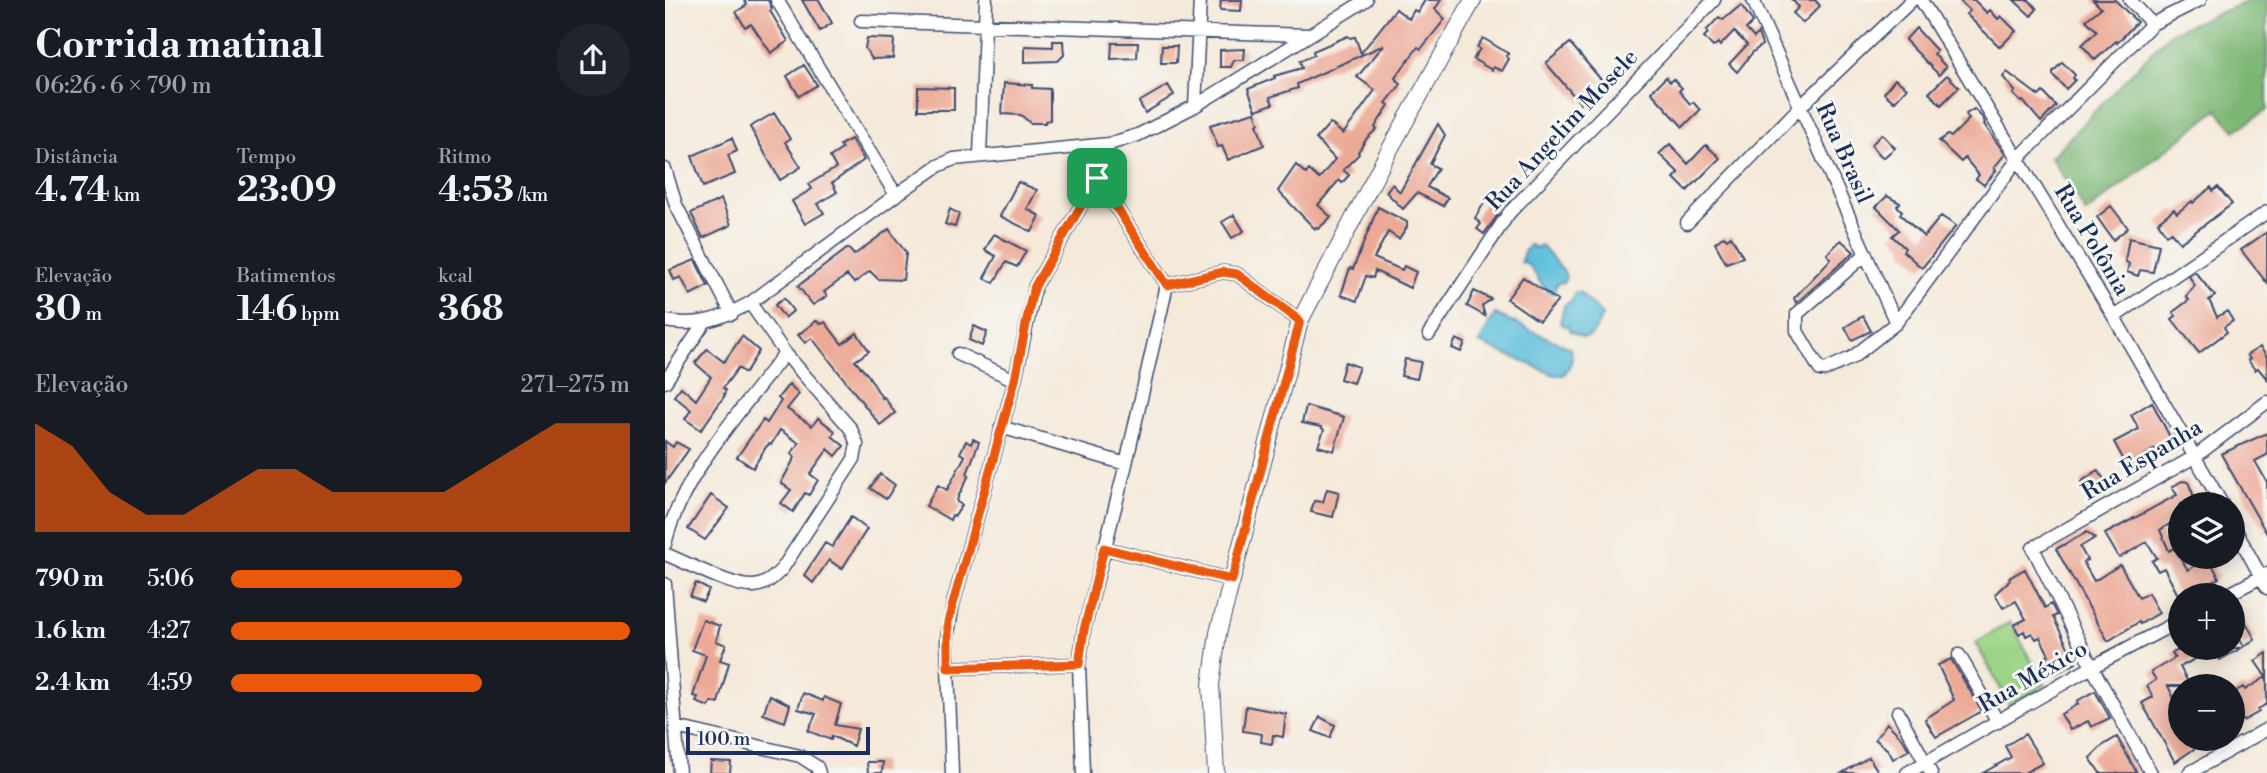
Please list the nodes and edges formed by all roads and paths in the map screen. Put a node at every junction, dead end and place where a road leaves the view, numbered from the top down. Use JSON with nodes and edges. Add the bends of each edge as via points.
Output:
{"nodes":[{"id":1,"x":776,"y":0,"type":"edge"},
{"id":2,"x":986,"y":0,"type":"edge"},
{"id":3,"x":1200,"y":0,"type":"edge"},
{"id":4,"x":1366,"y":0,"type":"edge"},
{"id":5,"x":1473,"y":0,"type":"edge"},
{"id":6,"x":1714,"y":0,"type":"edge"},
{"id":7,"x":1753,"y":0,"type":"edge"},
{"id":8,"x":1912,"y":0,"type":"edge"},
{"id":9,"x":1921,"y":0,"type":"edge"},
{"id":10,"x":2130,"y":0,"type":"edge"},
{"id":11,"x":2200,"y":0,"type":"edge"},
{"id":12,"x":861,"y":21,"type":"dead end"},
{"id":13,"x":2153,"y":24,"type":"junction"},
{"id":14,"x":985,"y":25,"type":"junction"},
{"id":15,"x":1198,"y":31,"type":"junction"},
{"id":16,"x":1307,"y":35,"type":"junction"},
{"id":17,"x":1195,"y":106,"type":"junction"},
{"id":18,"x":1801,"y":106,"type":"junction"},
{"id":19,"x":1109,"y":144,"type":"junction"},
{"id":20,"x":981,"y":155,"type":"junction"},
{"id":21,"x":2018,"y":159,"type":"junction"},
{"id":22,"x":665,"y":169,"type":"edge"},
{"id":23,"x":1097,"y":178,"type":"junction"},
{"id":24,"x":896,"y":195,"type":"junction"},
{"id":25,"x":2267,"y":212,"type":"edge"},
{"id":26,"x":1687,"y":223,"type":"dead end"},
{"id":27,"x":1866,"y":254,"type":"junction"},
{"id":28,"x":1167,"y":285,"type":"junction"},
{"id":29,"x":750,"y":303,"type":"junction"},
{"id":30,"x":731,"y":314,"type":"junction"},
{"id":31,"x":2114,"y":317,"type":"junction"},
{"id":32,"x":665,"y":321,"type":"edge"},
{"id":33,"x":1300,"y":321,"type":"junction"},
{"id":34,"x":704,"y":323,"type":"junction"},
{"id":35,"x":1896,"y":323,"type":"junction"},
{"id":36,"x":1429,"y":334,"type":"dead end"},
{"id":37,"x":785,"y":353,"type":"junction"},
{"id":38,"x":958,"y":354,"type":"dead end"},
{"id":39,"x":1015,"y":380,"type":"junction"},
{"id":40,"x":665,"y":382,"type":"edge"},
{"id":41,"x":2267,"y":402,"type":"edge"},
{"id":42,"x":1001,"y":428,"type":"junction"},
{"id":43,"x":2196,"y":456,"type":"junction"},
{"id":44,"x":1126,"y":464,"type":"junction"},
{"id":45,"x":2216,"y":492,"type":"edge"},
{"id":46,"x":665,"y":544,"type":"edge"},
{"id":47,"x":2245,"y":545,"type":"edge"},
{"id":48,"x":1104,"y":548,"type":"junction"},
{"id":49,"x":665,"y":554,"type":"edge"},
{"id":50,"x":2265,"y":579,"type":"edge"},
{"id":51,"x":1232,"y":580,"type":"junction"},
{"id":52,"x":665,"y":584,"type":"edge"},
{"id":53,"x":2245,"y":587,"type":"edge"},
{"id":54,"x":2168,"y":627,"type":"edge"},
{"id":55,"x":1959,"y":655,"type":"dead end"},
{"id":56,"x":1079,"y":664,"type":"junction"},
{"id":57,"x":2092,"y":667,"type":"junction"},
{"id":58,"x":948,"y":668,"type":"junction"},
{"id":59,"x":668,"y":678,"type":"edge"},
{"id":60,"x":1898,"y":712,"type":"dead end"},
{"id":61,"x":1998,"y":722,"type":"junction"},
{"id":62,"x":676,"y":727,"type":"junction"},
{"id":63,"x":2267,"y":729,"type":"edge"},
{"id":64,"x":1928,"y":767,"type":"edge"},
{"id":65,"x":818,"y":770,"type":"edge"},
{"id":66,"x":679,"y":773,"type":"edge"},
{"id":67,"x":952,"y":773,"type":"edge"},
{"id":68,"x":1083,"y":773,"type":"edge"},
{"id":69,"x":1216,"y":773,"type":"edge"},
{"id":70,"x":1907,"y":773,"type":"edge"},
{"id":71,"x":2151,"y":773,"type":"edge"},
{"id":72,"x":2189,"y":773,"type":"edge"}],
"edges":[{"from":1,"to":24,"type":"street"},
{"from":2,"to":14,"type":"street"},
{"from":3,"to":15,"type":"street"},
{"from":4,"to":16,"type":"street"},
{"from":5,"to":33,"type":"main road"},
{"from":6,"to":36,"type":"street","name":"Rua Angelim Mosele","via":[[1509,213]]},
{"from":7,"to":18,"type":"street","name":"Rua Brasil"},
{"from":8,"to":18,"type":"street"},
{"from":9,"to":21,"type":"street","name":"Rua Polônia"},
{"from":10,"to":13,"type":"street"},
{"from":11,"to":13,"type":"street"},
{"from":12,"to":14,"type":"street"},
{"from":13,"to":21,"type":"street"},
{"from":14,"to":15,"type":"street"},
{"from":14,"to":20,"type":"street"},
{"from":15,"to":16,"type":"street"},
{"from":15,"to":17,"type":"street"},
{"from":16,"to":17,"type":"street"},
{"from":17,"to":19,"type":"street"},
{"from":18,"to":26,"type":"street"},
{"from":18,"to":27,"type":"street","name":"Rua Brasil"},
{"from":19,"to":20,"type":"street"},
{"from":19,"to":23,"type":"street"},
{"from":20,"to":24,"type":"street","via":[[938,166]]},
{"from":21,"to":31,"type":"street","name":"Rua Polônia"},
{"from":21,"to":35,"type":"street"},
{"from":22,"to":30,"type":"street","via":[[676,205]]},
{"from":23,"to":28,"type":"street"},
{"from":23,"to":39,"type":"street","via":[[1035,286]]},
{"from":24,"to":29,"type":"street"},
{"from":25,"to":31,"type":"street"},
{"from":27,"to":35,"type":"street","name":"Rua Brasil"},
{"from":27,"to":35,"type":"street","via":[[1797,314],[1797,331],[1819,370],[1825,370],[1853,357]]},
{"from":28,"to":33,"type":"street","via":[[1223,272],[1237,274]]},
{"from":28,"to":44,"type":"street"},
{"from":29,"to":30,"type":"street"},
{"from":29,"to":37,"type":"street"},
{"from":30,"to":34,"type":"street"},
{"from":31,"to":43,"type":"street","name":"Rua Polônia"},
{"from":32,"to":34,"type":"street"},
{"from":33,"to":51,"type":"main road"},
{"from":34,"to":40,"type":"street"},
{"from":37,"to":46,"type":"street","via":[[693,475]]},
{"from":37,"to":49,"type":"street","via":[[851,429],[857,444],[854,459],[770,581],[739,585]]},
{"from":38,"to":39,"type":"street"},
{"from":39,"to":42,"type":"street"},
{"from":41,"to":43,"type":"street","name":"Rua Espanha"},
{"from":42,"to":44,"type":"street"},
{"from":42,"to":58,"type":"street","via":[[948,622]]},
{"from":43,"to":45,"type":"street","name":"Rua Polônia"},
{"from":43,"to":57,"type":"street","name":"Rua Espanha","via":[[2033,548]]},
{"from":44,"to":48,"type":"street"},
{"from":47,"to":50,"type":"street"},
{"from":48,"to":51,"type":"street"},
{"from":48,"to":56,"type":"street"},
{"from":50,"to":53,"type":"street"},
{"from":51,"to":69,"type":"main road","via":[[1211,685]]},
{"from":52,"to":59,"type":"street"},
{"from":54,"to":57,"type":"street","name":"Rua México"},
{"from":55,"to":61,"type":"street"},
{"from":56,"to":58,"type":"street"},
{"from":56,"to":68,"type":"street"},
{"from":57,"to":61,"type":"street","name":"Rua México"},
{"from":57,"to":71,"type":"street"},
{"from":58,"to":67,"type":"street"},
{"from":59,"to":62,"type":"street"},
{"from":60,"to":64,"type":"street"},
{"from":61,"to":64,"type":"street","name":"Rua México"},
{"from":62,"to":65,"type":"street","via":[[800,756]]},
{"from":62,"to":66,"type":"street"},
{"from":63,"to":72,"type":"street"},
{"from":64,"to":70,"type":"street","name":"Rua México"}]}
